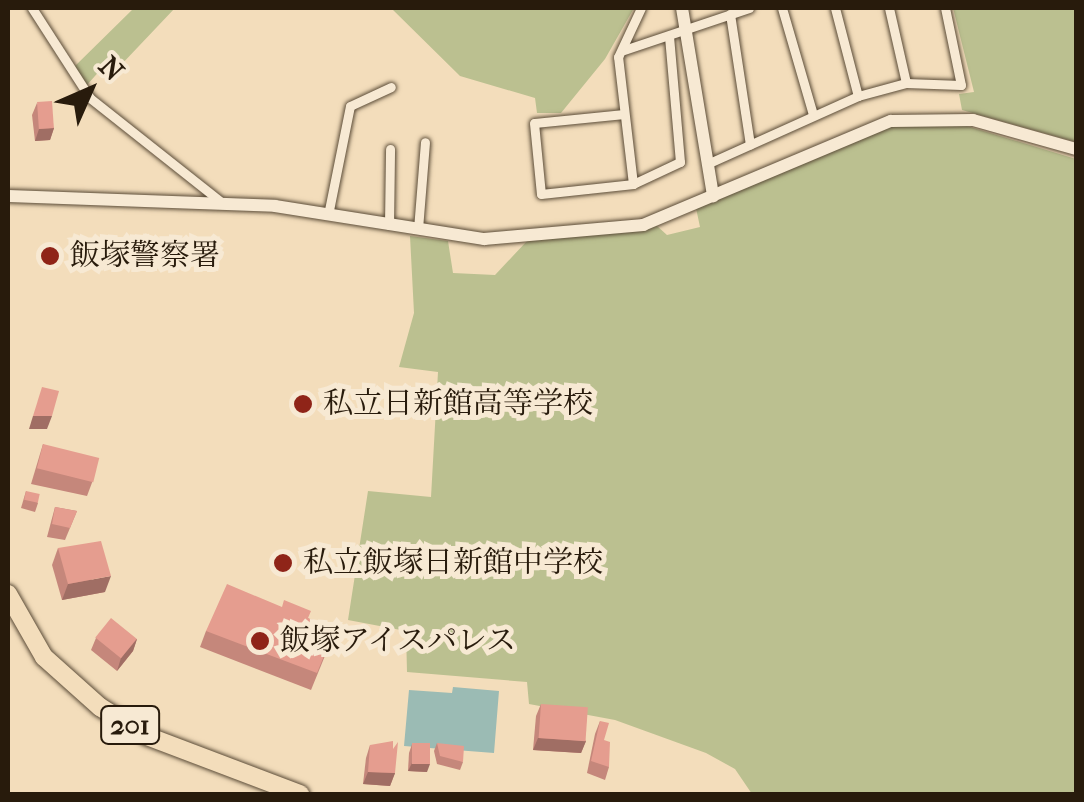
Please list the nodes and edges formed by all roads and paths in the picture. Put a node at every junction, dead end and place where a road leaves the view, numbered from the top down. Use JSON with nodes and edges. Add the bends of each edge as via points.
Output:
{"nodes":[{"id":1,"x":32,"y":8,"type":"edge"},
{"id":2,"x":641,"y":8,"type":"edge"},
{"id":3,"x":682,"y":8,"type":"edge"},
{"id":4,"x":749,"y":8,"type":"edge"},
{"id":5,"x":782,"y":8,"type":"edge"},
{"id":6,"x":836,"y":8,"type":"edge"},
{"id":7,"x":889,"y":8,"type":"edge"},
{"id":8,"x":945,"y":8,"type":"edge"},
{"id":9,"x":730,"y":14,"type":"junction"},
{"id":10,"x":675,"y":33,"type":"junction"},
{"id":11,"x":624,"y":50,"type":"junction"},
{"id":12,"x":906,"y":83,"type":"junction"},
{"id":13,"x":391,"y":87,"type":"dead end"},
{"id":14,"x":858,"y":96,"type":"junction"},
{"id":15,"x":624,"y":114,"type":"junction"},
{"id":16,"x":813,"y":116,"type":"junction"},
{"id":17,"x":425,"y":142,"type":"dead end"},
{"id":18,"x":750,"y":144,"type":"junction"},
{"id":19,"x":390,"y":149,"type":"dead end"},
{"id":20,"x":1076,"y":149,"type":"edge"},
{"id":21,"x":708,"y":164,"type":"junction"},
{"id":22,"x":633,"y":184,"type":"junction"},
{"id":23,"x":8,"y":196,"type":"edge"},
{"id":24,"x":713,"y":196,"type":"junction"},
{"id":25,"x":221,"y":202,"type":"junction"},
{"id":26,"x":328,"y":215,"type":"junction"},
{"id":27,"x":389,"y":225,"type":"junction"},
{"id":28,"x":418,"y":230,"type":"junction"},
{"id":29,"x":8,"y":594,"type":"edge"},
{"id":30,"x":12,"y":618,"type":"edge"},
{"id":31,"x":272,"y":792,"type":"edge"},
{"id":32,"x":300,"y":794,"type":"edge"}],
"edges":[{"from":1,"to":25,"type":"street","via":[[90,98]]},
{"from":2,"to":11,"type":"street"},
{"from":3,"to":10,"type":"street"},
{"from":4,"to":9,"type":"street"},
{"from":5,"to":16,"type":"street"},
{"from":6,"to":14,"type":"street"},
{"from":7,"to":12,"type":"street"},
{"from":8,"to":12,"type":"street","via":[[961,85]]},
{"from":9,"to":10,"type":"street"},
{"from":9,"to":18,"type":"street"},
{"from":10,"to":11,"type":"street"},
{"from":10,"to":21,"type":"street"},
{"from":10,"to":22,"type":"street","via":[[680,162]]},
{"from":11,"to":15,"type":"street","via":[[618,57]]},
{"from":12,"to":14,"type":"street"},
{"from":13,"to":26,"type":"street","via":[[350,106]]},
{"from":14,"to":16,"type":"street"},
{"from":15,"to":22,"type":"street"},
{"from":15,"to":22,"type":"street","via":[[534,124],[541,194]]},
{"from":16,"to":18,"type":"street"},
{"from":17,"to":28,"type":"street"},
{"from":18,"to":21,"type":"street"},
{"from":19,"to":27,"type":"street"},
{"from":20,"to":24,"type":"street","via":[[973,120],[891,121]]},
{"from":21,"to":24,"type":"street"},
{"from":23,"to":25,"type":"street"},
{"from":24,"to":28,"type":"street","via":[[677,214],[603,232],[484,239]]},
{"from":25,"to":26,"type":"street"},
{"from":26,"to":27,"type":"street"},
{"from":27,"to":28,"type":"street"},
{"from":29,"to":30,"type":"highway","number":"201"},
{"from":30,"to":31,"type":"highway","number":"201","via":[[100,707],[146,736]]},
{"from":31,"to":32,"type":"highway","number":"201"}]}
